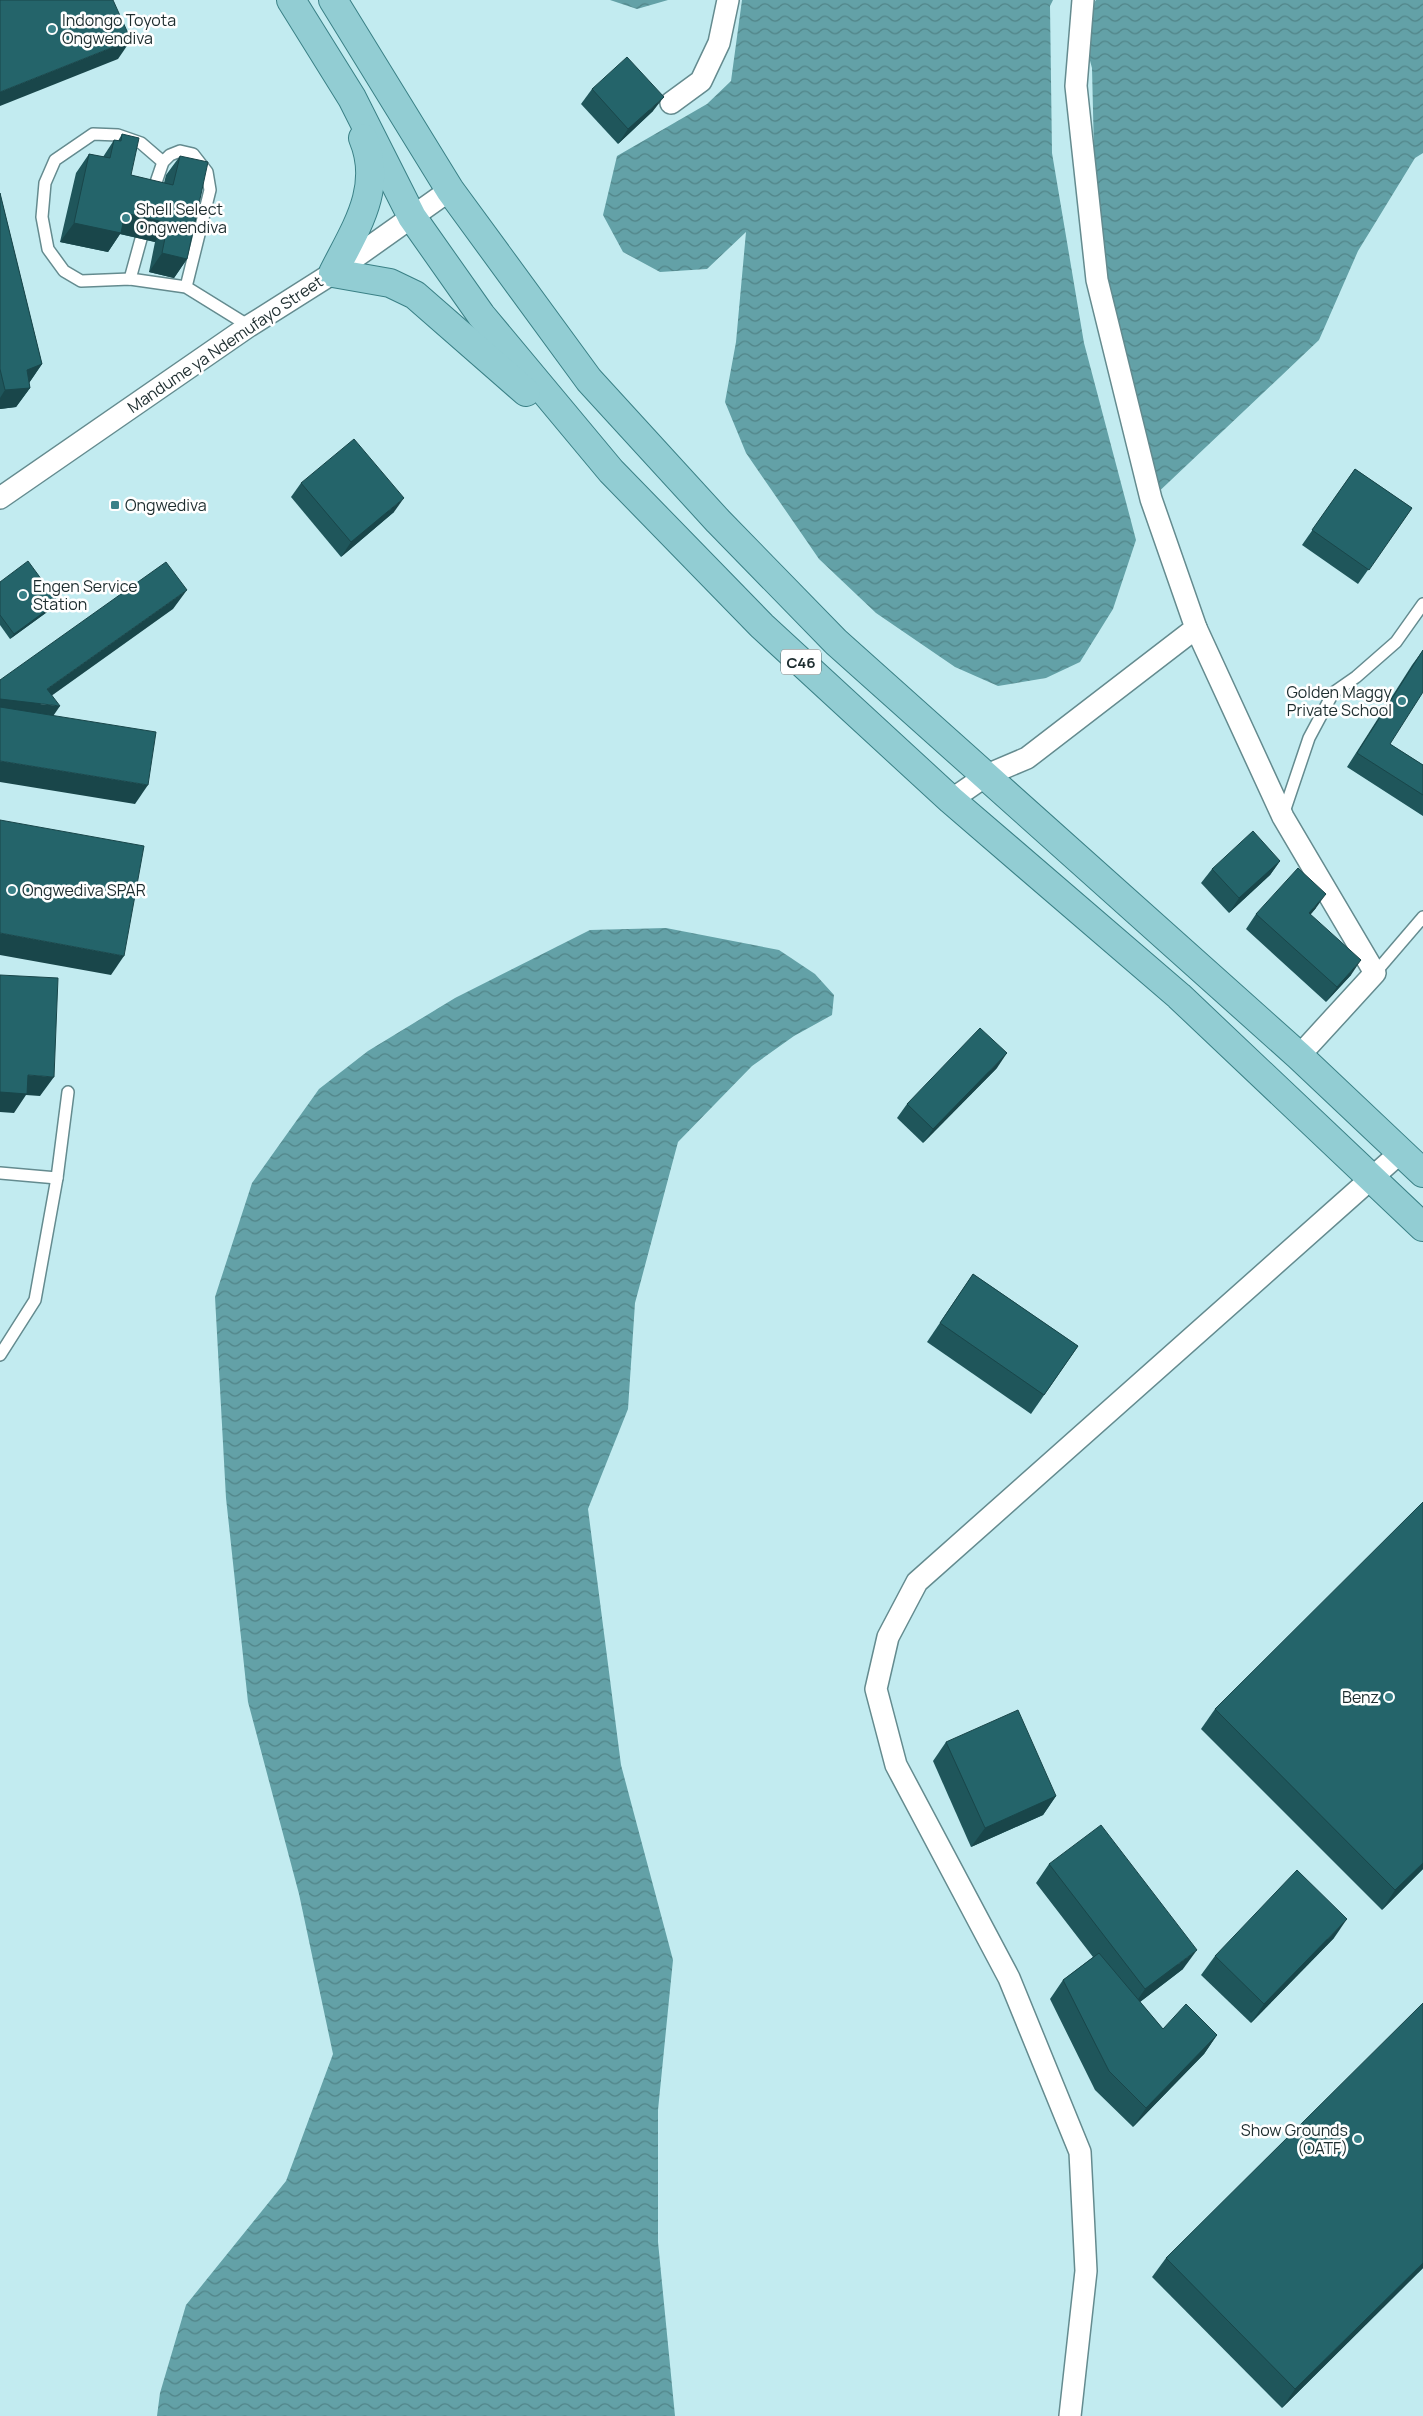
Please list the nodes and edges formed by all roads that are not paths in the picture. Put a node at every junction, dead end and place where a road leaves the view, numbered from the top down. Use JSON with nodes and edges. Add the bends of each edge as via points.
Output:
{"nodes":[{"id":1,"x":291,"y":0,"type":"edge"},
{"id":2,"x":333,"y":0,"type":"edge"},
{"id":3,"x":728,"y":0,"type":"edge"},
{"id":4,"x":1083,"y":0,"type":"edge"},
{"id":5,"x":336,"y":75,"type":"junction"},
{"id":6,"x":671,"y":103,"type":"dead end"},
{"id":7,"x":163,"y":162,"type":"junction"},
{"id":8,"x":450,"y":190,"type":"junction"},
{"id":9,"x":149,"y":202,"type":"edge"},
{"id":10,"x":412,"y":217,"type":"junction"},
{"id":11,"x":141,"y":239,"type":"dead end"},
{"id":12,"x":333,"y":272,"type":"junction"},
{"id":13,"x":130,"y":279,"type":"junction"},
{"id":14,"x":186,"y":286,"type":"junction"},
{"id":15,"x":249,"y":326,"type":"junction"},
{"id":16,"x":611,"y":471,"type":"junction"},
{"id":17,"x":0,"y":498,"type":"edge"},
{"id":18,"x":1423,"y":604,"type":"edge"},
{"id":19,"x":1196,"y":628,"type":"junction"},
{"id":20,"x":987,"y":775,"type":"junction"},
{"id":21,"x":951,"y":800,"type":"junction"},
{"id":22,"x":1283,"y":817,"type":"junction"},
{"id":23,"x":1423,"y":917,"type":"edge"},
{"id":24,"x":1375,"y":973,"type":"junction"},
{"id":25,"x":1299,"y":1056,"type":"junction"},
{"id":26,"x":68,"y":1092,"type":"dead end"},
{"id":27,"x":1401,"y":1152,"type":"junction"},
{"id":28,"x":0,"y":1173,"type":"edge"},
{"id":29,"x":1423,"y":1173,"type":"edge"},
{"id":30,"x":58,"y":1178,"type":"junction"},
{"id":31,"x":1371,"y":1178,"type":"junction"},
{"id":32,"x":1423,"y":1227,"type":"edge"},
{"id":33,"x":0,"y":1355,"type":"edge"},
{"id":34,"x":1070,"y":2416,"type":"edge"}],
"edges":[{"from":1,"to":5,"type":"main road","number":"C46"},
{"from":2,"to":8,"type":"main road","number":"C46"},
{"from":3,"to":6,"type":"street","via":[[719,43],[701,81]]},
{"from":4,"to":19,"type":"street","via":[[1076,86],[1097,280],[1151,499]]},
{"from":5,"to":10,"type":"main road","number":"C46","via":[[352,98]]},
{"from":5,"to":12,"type":"main road","via":[[366,145],[371,186],[360,219]]},
{"from":7,"to":9,"type":"lane"},
{"from":7,"to":13,"type":"lane","via":[[141,143],[118,135],[93,134],[55,160],[45,183],[42,217],[48,249],[64,271],[81,280]]},
{"from":7,"to":14,"type":"lane","via":[[170,154],[180,151],[193,154],[207,172],[210,190]]},
{"from":8,"to":10,"type":"street","name":"Mandume ya Ndemufayo Street"},
{"from":8,"to":20,"type":"main road","number":"C46","via":[[589,380],[718,521],[836,642]]},
{"from":10,"to":12,"type":"street","name":"Mandume ya Ndemufayo Street"},
{"from":10,"to":16,"type":"main road","number":"C46","via":[[481,315]]},
{"from":11,"to":13,"type":"lane"},
{"from":12,"to":15,"type":"street","name":"Mandume ya Ndemufayo Street"},
{"from":12,"to":16,"type":"main road","via":[[390,283],[416,295]]},
{"from":13,"to":14,"type":"lane"},
{"from":14,"to":15,"type":"lane"},
{"from":15,"to":17,"type":"street","name":"Mandume ya Ndemufayo Street"},
{"from":16,"to":21,"type":"main road","number":"C46","via":[[762,626]]},
{"from":18,"to":22,"type":"lane","via":[[1396,642],[1333,694],[1308,738]]},
{"from":19,"to":20,"type":"street","via":[[1027,758]]},
{"from":19,"to":22,"type":"street"},
{"from":20,"to":21,"type":"street"},
{"from":20,"to":25,"type":"main road","number":"C46"},
{"from":21,"to":31,"type":"main road","number":"C46","via":[[1179,996]]},
{"from":22,"to":24,"type":"street"},
{"from":23,"to":24,"type":"lane"},
{"from":24,"to":25,"type":"street"},
{"from":25,"to":27,"type":"main road","number":"C46"},
{"from":26,"to":30,"type":"lane"},
{"from":27,"to":29,"type":"main road","number":"C46"},
{"from":27,"to":31,"type":"street"},
{"from":28,"to":30,"type":"lane"},
{"from":30,"to":33,"type":"lane","via":[[35,1300]]},
{"from":31,"to":32,"type":"main road","number":"C46"},
{"from":31,"to":34,"type":"street","via":[[917,1582],[888,1638],[876,1690],[896,1765],[1009,1978],[1080,2152],[1086,2272]]}]}
